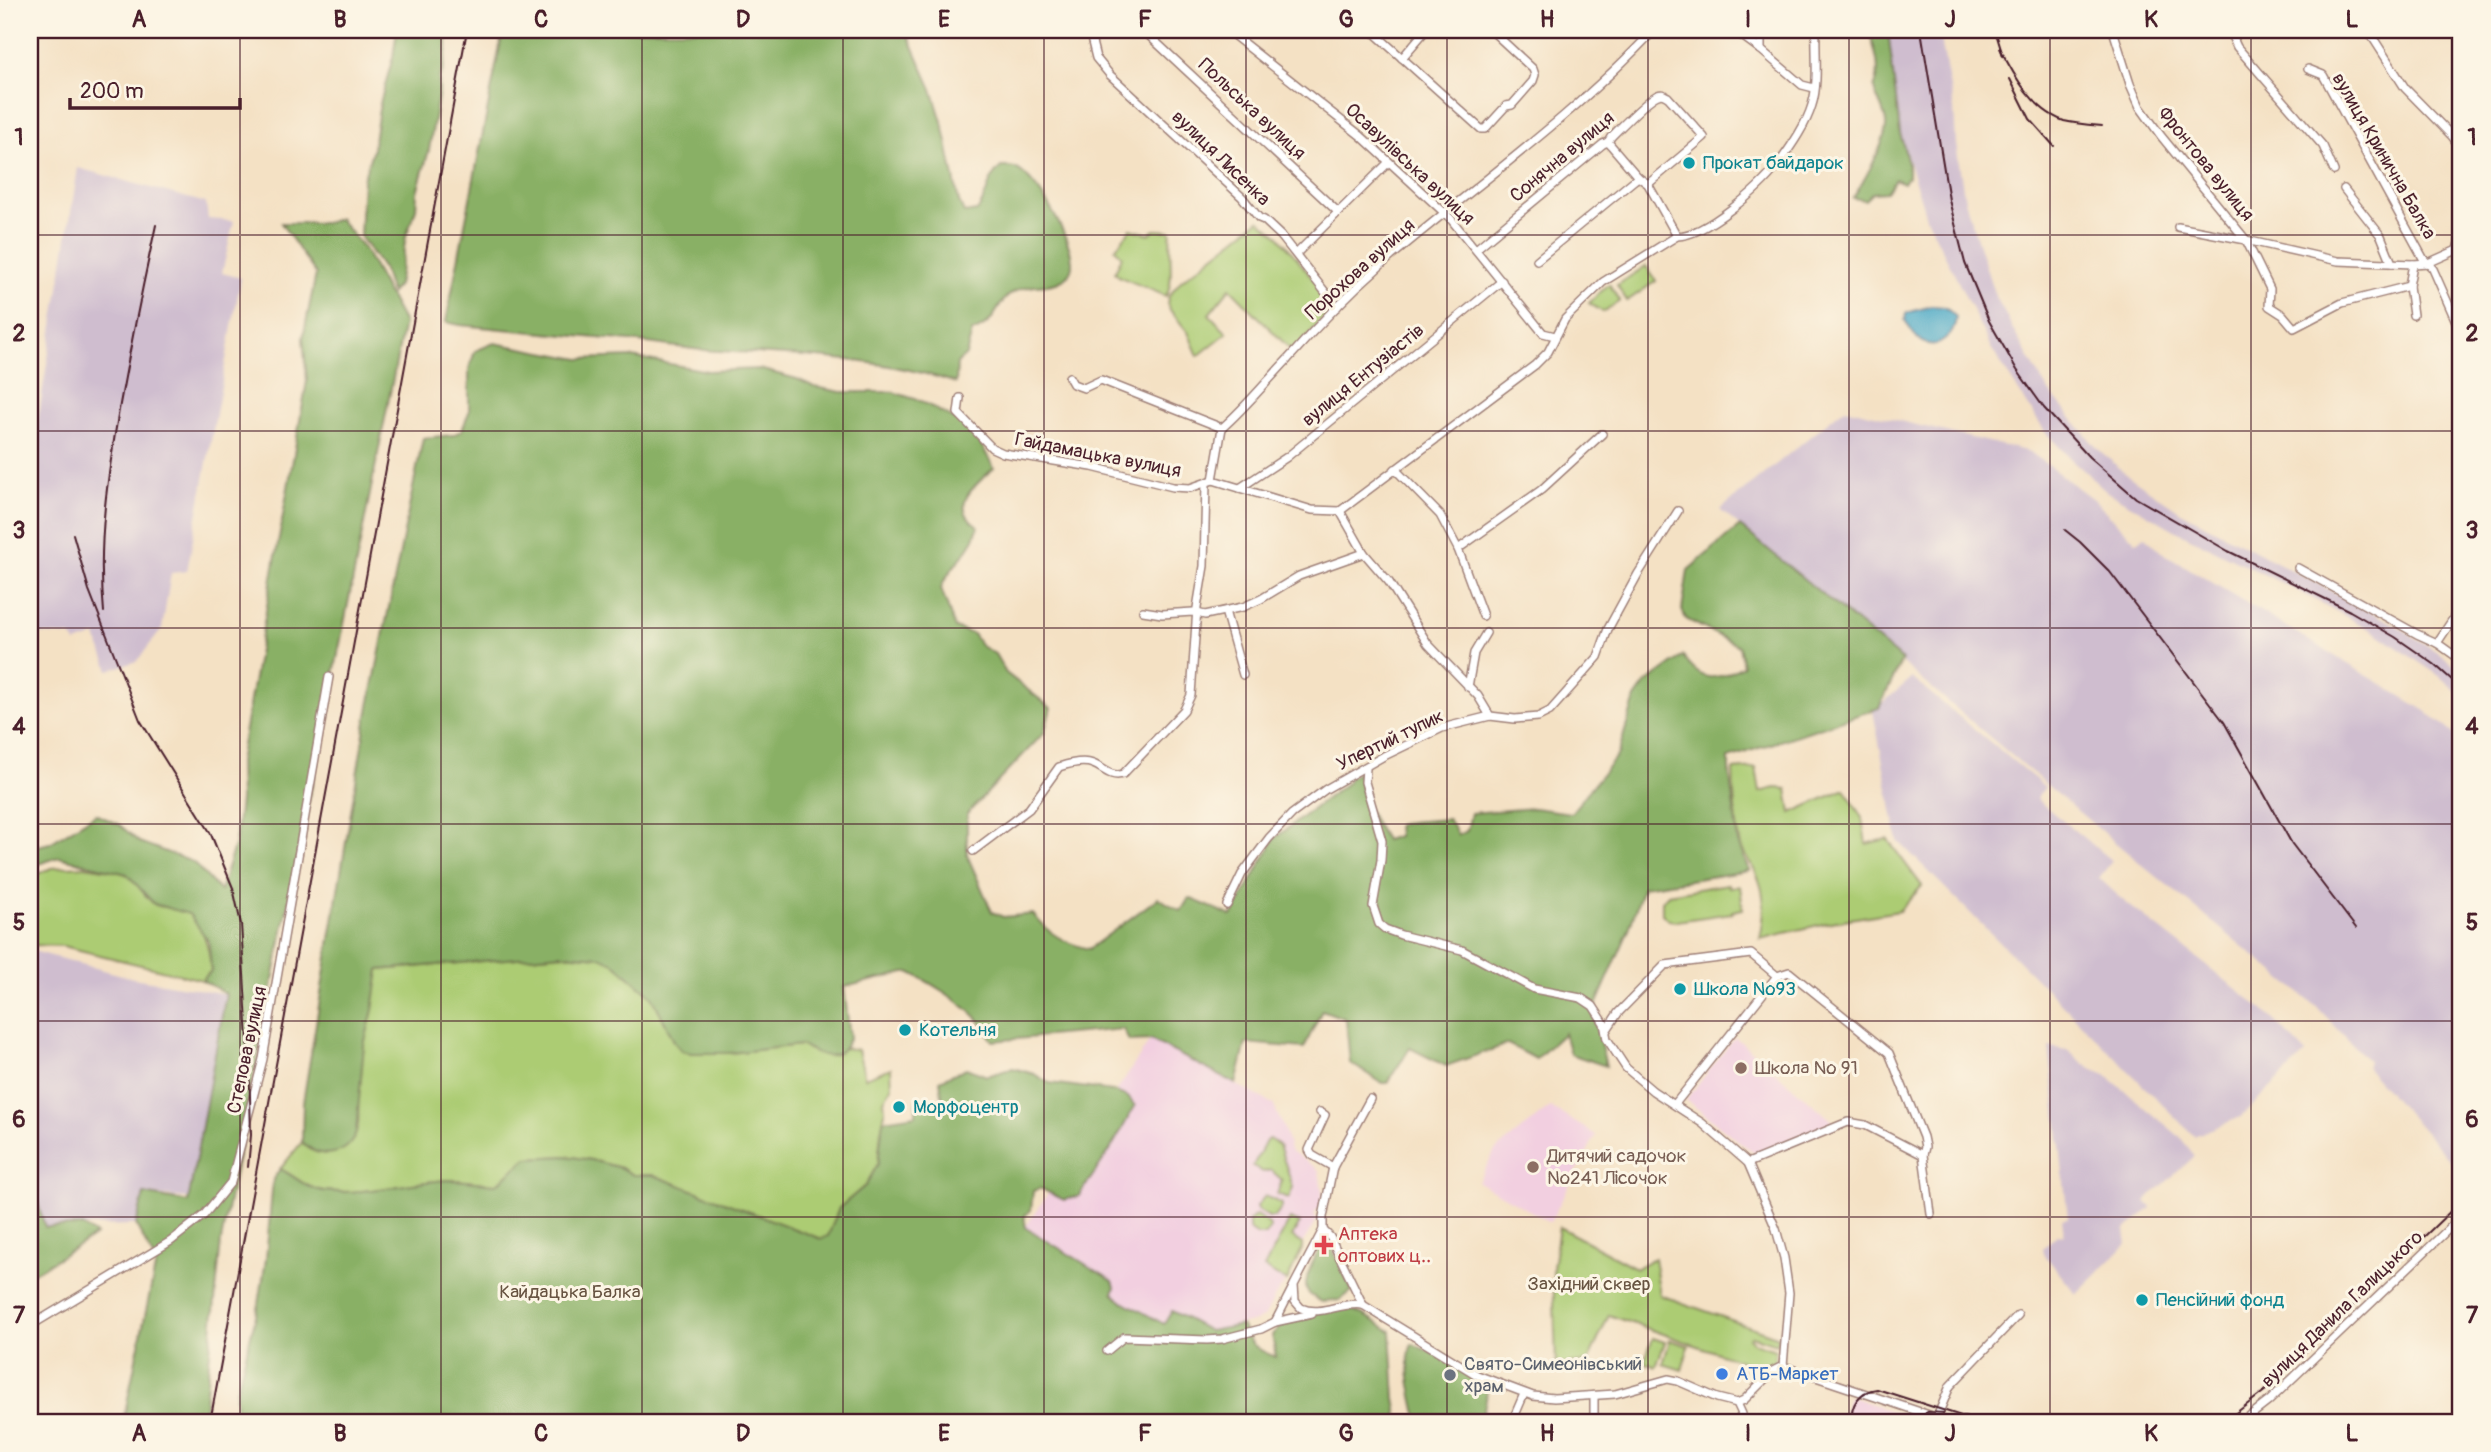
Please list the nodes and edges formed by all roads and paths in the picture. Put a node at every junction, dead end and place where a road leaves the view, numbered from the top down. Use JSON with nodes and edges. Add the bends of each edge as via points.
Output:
{"nodes":[{"id":1,"x":1089,"y":30,"type":"edge"},
{"id":2,"x":1143,"y":30,"type":"edge"},
{"id":3,"x":1227,"y":30,"type":"edge"},
{"id":4,"x":1371,"y":30,"type":"edge"},
{"id":5,"x":1426,"y":30,"type":"edge"},
{"id":6,"x":1490,"y":30,"type":"edge"},
{"id":7,"x":1654,"y":30,"type":"edge"},
{"id":8,"x":1734,"y":30,"type":"edge"},
{"id":9,"x":1761,"y":30,"type":"edge"},
{"id":10,"x":1816,"y":30,"type":"edge"},
{"id":11,"x":2112,"y":30,"type":"edge"},
{"id":12,"x":2229,"y":30,"type":"edge"},
{"id":13,"x":2368,"y":30,"type":"edge"},
{"id":14,"x":1761,"y":50,"type":"junction"},
{"id":15,"x":1402,"y":58,"type":"junction"},
{"id":16,"x":2308,"y":69,"type":"dead end"},
{"id":17,"x":1814,"y":88,"type":"junction"},
{"id":18,"x":1608,"y":142,"type":"junction"},
{"id":19,"x":2461,"y":149,"type":"edge"},
{"id":20,"x":1389,"y":162,"type":"junction"},
{"id":21,"x":2334,"y":171,"type":"dead end"},
{"id":22,"x":1638,"y":177,"type":"junction"},
{"id":23,"x":1648,"y":184,"type":"junction"},
{"id":24,"x":2344,"y":188,"type":"dead end"},
{"id":25,"x":1338,"y":212,"type":"junction"},
{"id":26,"x":1446,"y":214,"type":"junction"},
{"id":27,"x":2178,"y":227,"type":"dead end"},
{"id":28,"x":2461,"y":235,"type":"edge"},
{"id":29,"x":1677,"y":236,"type":"junction"},
{"id":30,"x":2246,"y":240,"type":"junction"},
{"id":31,"x":1476,"y":249,"type":"junction"},
{"id":32,"x":1296,"y":254,"type":"junction"},
{"id":33,"x":1537,"y":260,"type":"dead end"},
{"id":34,"x":2427,"y":262,"type":"junction"},
{"id":35,"x":2392,"y":263,"type":"junction"},
{"id":36,"x":2413,"y":264,"type":"junction"},
{"id":37,"x":1502,"y":281,"type":"junction"},
{"id":38,"x":2409,"y":286,"type":"junction"},
{"id":39,"x":1337,"y":307,"type":"junction"},
{"id":40,"x":2413,"y":315,"type":"dead end"},
{"id":41,"x":2459,"y":328,"type":"dead end"},
{"id":42,"x":1555,"y":336,"type":"junction"},
{"id":43,"x":1069,"y":377,"type":"dead end"},
{"id":44,"x":960,"y":398,"type":"dead end"},
{"id":45,"x":1222,"y":428,"type":"junction"},
{"id":46,"x":1602,"y":434,"type":"dead end"},
{"id":47,"x":1395,"y":469,"type":"junction"},
{"id":48,"x":1210,"y":482,"type":"junction"},
{"id":49,"x":1240,"y":488,"type":"junction"},
{"id":50,"x":1340,"y":511,"type":"junction"},
{"id":51,"x":1678,"y":512,"type":"dead end"},
{"id":52,"x":1458,"y":549,"type":"junction"},
{"id":53,"x":1364,"y":553,"type":"junction"},
{"id":54,"x":2298,"y":568,"type":"dead end"},
{"id":55,"x":2461,"y":607,"type":"edge"},
{"id":56,"x":1143,"y":611,"type":"dead end"},
{"id":57,"x":1225,"y":611,"type":"junction"},
{"id":58,"x":1198,"y":614,"type":"junction"},
{"id":59,"x":1483,"y":616,"type":"dead end"},
{"id":60,"x":1486,"y":633,"type":"dead end"},
{"id":61,"x":2437,"y":643,"type":"junction"},
{"id":62,"x":2461,"y":660,"type":"edge"},
{"id":63,"x":1243,"y":675,"type":"dead end"},
{"id":64,"x":329,"y":677,"type":"dead end"},
{"id":65,"x":1468,"y":687,"type":"junction"},
{"id":66,"x":1490,"y":716,"type":"junction"},
{"id":67,"x":1366,"y":768,"type":"junction"},
{"id":68,"x":973,"y":851,"type":"dead end"},
{"id":69,"x":1227,"y":905,"type":"dead end"},
{"id":70,"x":1777,"y":976,"type":"junction"},
{"id":71,"x":1605,"y":1032,"type":"junction"},
{"id":72,"x":1370,"y":1098,"type":"dead end"},
{"id":73,"x":1675,"y":1104,"type":"junction"},
{"id":74,"x":1320,"y":1111,"type":"dead end"},
{"id":75,"x":1923,"y":1155,"type":"junction"},
{"id":76,"x":1748,"y":1163,"type":"junction"},
{"id":77,"x":1333,"y":1167,"type":"junction"},
{"id":78,"x":1931,"y":1214,"type":"dead end"},
{"id":79,"x":2461,"y":1217,"type":"edge"},
{"id":80,"x":1323,"y":1230,"type":"junction"},
{"id":81,"x":1294,"y":1285,"type":"junction"},
{"id":82,"x":1363,"y":1305,"type":"junction"},
{"id":83,"x":1321,"y":1311,"type":"junction"},
{"id":84,"x":2018,"y":1315,"type":"dead end"},
{"id":85,"x":1275,"y":1322,"type":"junction"},
{"id":86,"x":30,"y":1326,"type":"edge"},
{"id":87,"x":1107,"y":1351,"type":"dead end"},
{"id":88,"x":1783,"y":1367,"type":"junction"},
{"id":89,"x":1524,"y":1394,"type":"junction"},
{"id":90,"x":1594,"y":1396,"type":"junction"},
{"id":91,"x":1737,"y":1403,"type":"junction"},
{"id":92,"x":1936,"y":1420,"type":"edge"},
{"id":93,"x":1512,"y":1422,"type":"edge"},
{"id":94,"x":1594,"y":1422,"type":"edge"},
{"id":95,"x":1737,"y":1422,"type":"edge"},
{"id":96,"x":1950,"y":1422,"type":"edge"},
{"id":97,"x":2242,"y":1422,"type":"edge"}],
"edges":[{"from":1,"to":32,"type":"street","name":"вулиця Лисенка","via":[[1096,58],[1110,75],[1242,197]]},
{"from":2,"to":25,"type":"street","name":"Польська вулиця"},
{"from":3,"to":20,"type":"street","name":"Осавулівська вулиця"},
{"from":4,"to":15,"type":"street"},
{"from":5,"to":15,"type":"street"},
{"from":6,"to":15,"type":"street","via":[[1535,75],[1512,105],[1485,129],[1478,128]]},
{"from":7,"to":26,"type":"street","name":"Порохова вулиця","via":[[1585,99]]},
{"from":8,"to":14,"type":"street"},
{"from":9,"to":14,"type":"street"},
{"from":10,"to":17,"type":"street"},
{"from":11,"to":30,"type":"street","name":"Фронтова вулиця","via":[[2140,107]]},
{"from":12,"to":21,"type":"street","via":[[2237,47],[2323,146]]},
{"from":13,"to":19,"type":"street","via":[[2405,88]]},
{"from":14,"to":17,"type":"street","via":[[1802,85]]},
{"from":16,"to":34,"type":"street","name":"вулиця Кринична Балка","via":[[2323,75]]},
{"from":17,"to":29,"type":"street","via":[[1807,118],[1777,166],[1702,228]]},
{"from":18,"to":22,"type":"street"},
{"from":18,"to":23,"type":"street","name":"Сонячна вулиця","via":[[1657,95],[1668,97],[1704,137]]},
{"from":18,"to":31,"type":"street","name":"Сонячна вулиця"},
{"from":20,"to":25,"type":"street"},
{"from":20,"to":26,"type":"street","name":"Осавулівська вулиця"},
{"from":22,"to":23,"type":"street"},
{"from":22,"to":33,"type":"street"},
{"from":23,"to":29,"type":"street"},
{"from":24,"to":35,"type":"street","via":[[2381,236]]},
{"from":25,"to":32,"type":"street"},
{"from":26,"to":31,"type":"street","name":"Осавулівська вулиця"},
{"from":26,"to":39,"type":"street","name":"Порохова вулиця"},
{"from":27,"to":30,"type":"street","name":"Фронтова вулиця"},
{"from":28,"to":34,"type":"street","name":"вулиця Кринична Балка","via":[[2458,250]]},
{"from":29,"to":42,"type":"street","via":[[1603,282],[1565,319]]},
{"from":30,"to":35,"type":"street","name":"вулиця Кринична Балка","via":[[2338,261]]},
{"from":30,"to":38,"type":"street","name":"Фронтова вулиця","via":[[2270,289],[2269,306],[2294,328],[2342,303]]},
{"from":31,"to":37,"type":"street","name":"Осавулівська вулиця"},
{"from":32,"to":39,"type":"street","name":"вулиця Лисенка"},
{"from":34,"to":36,"type":"street","name":"вулиця Кринична Балка"},
{"from":34,"to":41,"type":"street","name":"вулиця Кринична Балка"},
{"from":35,"to":36,"type":"street","name":"вулиця Кринична Балка"},
{"from":36,"to":38,"type":"street"},
{"from":37,"to":42,"type":"street","name":"Осавулівська вулиця","via":[[1543,333]]},
{"from":37,"to":49,"type":"street","name":"вулиця Ентузіастів","via":[[1287,457]]},
{"from":38,"to":40,"type":"street"},
{"from":39,"to":45,"type":"street","name":"Порохова вулиця"},
{"from":42,"to":47,"type":"street","via":[[1535,365]]},
{"from":43,"to":45,"type":"street","via":[[1084,388],[1101,380]]},
{"from":44,"to":48,"type":"street","name":"Гайдамацька вулиця","via":[[958,413],[992,448],[1003,453],[1092,467],[1172,487]]},
{"from":45,"to":48,"type":"street"},
{"from":46,"to":52,"type":"street","via":[[1541,490]]},
{"from":47,"to":50,"type":"street"},
{"from":47,"to":52,"type":"street","via":[[1440,514]]},
{"from":48,"to":49,"type":"street","name":"Гайдамацька вулиця"},
{"from":48,"to":58,"type":"street"},
{"from":49,"to":50,"type":"street","name":"Гайдамацька вулиця","via":[[1312,510]]},
{"from":50,"to":53,"type":"street"},
{"from":51,"to":66,"type":"street","name":"Упертий тупик","via":[[1638,574],[1598,657],[1550,711],[1515,719]]},
{"from":52,"to":59,"type":"street"},
{"from":53,"to":57,"type":"street","via":[[1299,576],[1261,599]]},
{"from":53,"to":65,"type":"street","via":[[1389,582],[1428,644]]},
{"from":54,"to":61,"type":"street"},
{"from":55,"to":61,"type":"street"},
{"from":56,"to":58,"type":"street"},
{"from":57,"to":58,"type":"street"},
{"from":57,"to":63,"type":"street"},
{"from":58,"to":68,"type":"street","via":[[1191,695],[1184,710],[1136,763],[1116,776],[1092,764],[1059,767],[1029,809]]},
{"from":60,"to":65,"type":"street","via":[[1474,653]]},
{"from":61,"to":62,"type":"street"},
{"from":64,"to":86,"type":"street","name":"Степова вулиця","via":[[264,1059],[231,1182],[204,1215],[171,1241]]},
{"from":65,"to":66,"type":"street"},
{"from":66,"to":67,"type":"street","name":"Упертий тупик","via":[[1442,728]]},
{"from":67,"to":69,"type":"street","name":"Упертий тупик","via":[[1292,814],[1245,869]]},
{"from":67,"to":71,"type":"street","via":[[1365,782],[1381,841],[1373,906],[1379,924],[1401,935],[1462,950],[1534,989],[1581,998],[1593,1006]]},
{"from":70,"to":71,"type":"street","via":[[1751,954],[1665,965]]},
{"from":70,"to":73,"type":"street"},
{"from":70,"to":75,"type":"street","via":[[1790,972],[1889,1053],[1923,1137]]},
{"from":71,"to":73,"type":"street","via":[[1626,1068]]},
{"from":72,"to":77,"type":"street"},
{"from":73,"to":76,"type":"street"},
{"from":74,"to":77,"type":"street","via":[[1325,1115],[1309,1150]]},
{"from":75,"to":76,"type":"street","via":[[1865,1125],[1848,1122]]},
{"from":75,"to":78,"type":"street"},
{"from":76,"to":88,"type":"street","via":[[1784,1258],[1789,1293]]},
{"from":77,"to":80,"type":"street"},
{"from":79,"to":97,"type":"street","name":"вулиця Данила Галицького"},
{"from":80,"to":81,"type":"street"},
{"from":80,"to":82,"type":"street"},
{"from":81,"to":83,"type":"street","via":[[1298,1306]]},
{"from":81,"to":85,"type":"street"},
{"from":82,"to":83,"type":"street"},
{"from":82,"to":89,"type":"street","via":[[1477,1375]]},
{"from":83,"to":85,"type":"street"},
{"from":84,"to":92,"type":"street","via":[[1950,1386]]},
{"from":85,"to":87,"type":"street","via":[[1222,1339],[1124,1337]]},
{"from":88,"to":91,"type":"street"},
{"from":88,"to":92,"type":"street"},
{"from":89,"to":90,"type":"street"},
{"from":89,"to":93,"type":"street"},
{"from":90,"to":91,"type":"street","via":[[1628,1392],[1668,1379]]},
{"from":90,"to":94,"type":"street"},
{"from":91,"to":95,"type":"street","via":[[1742,1414]]},
{"from":92,"to":96,"type":"street"}]}
